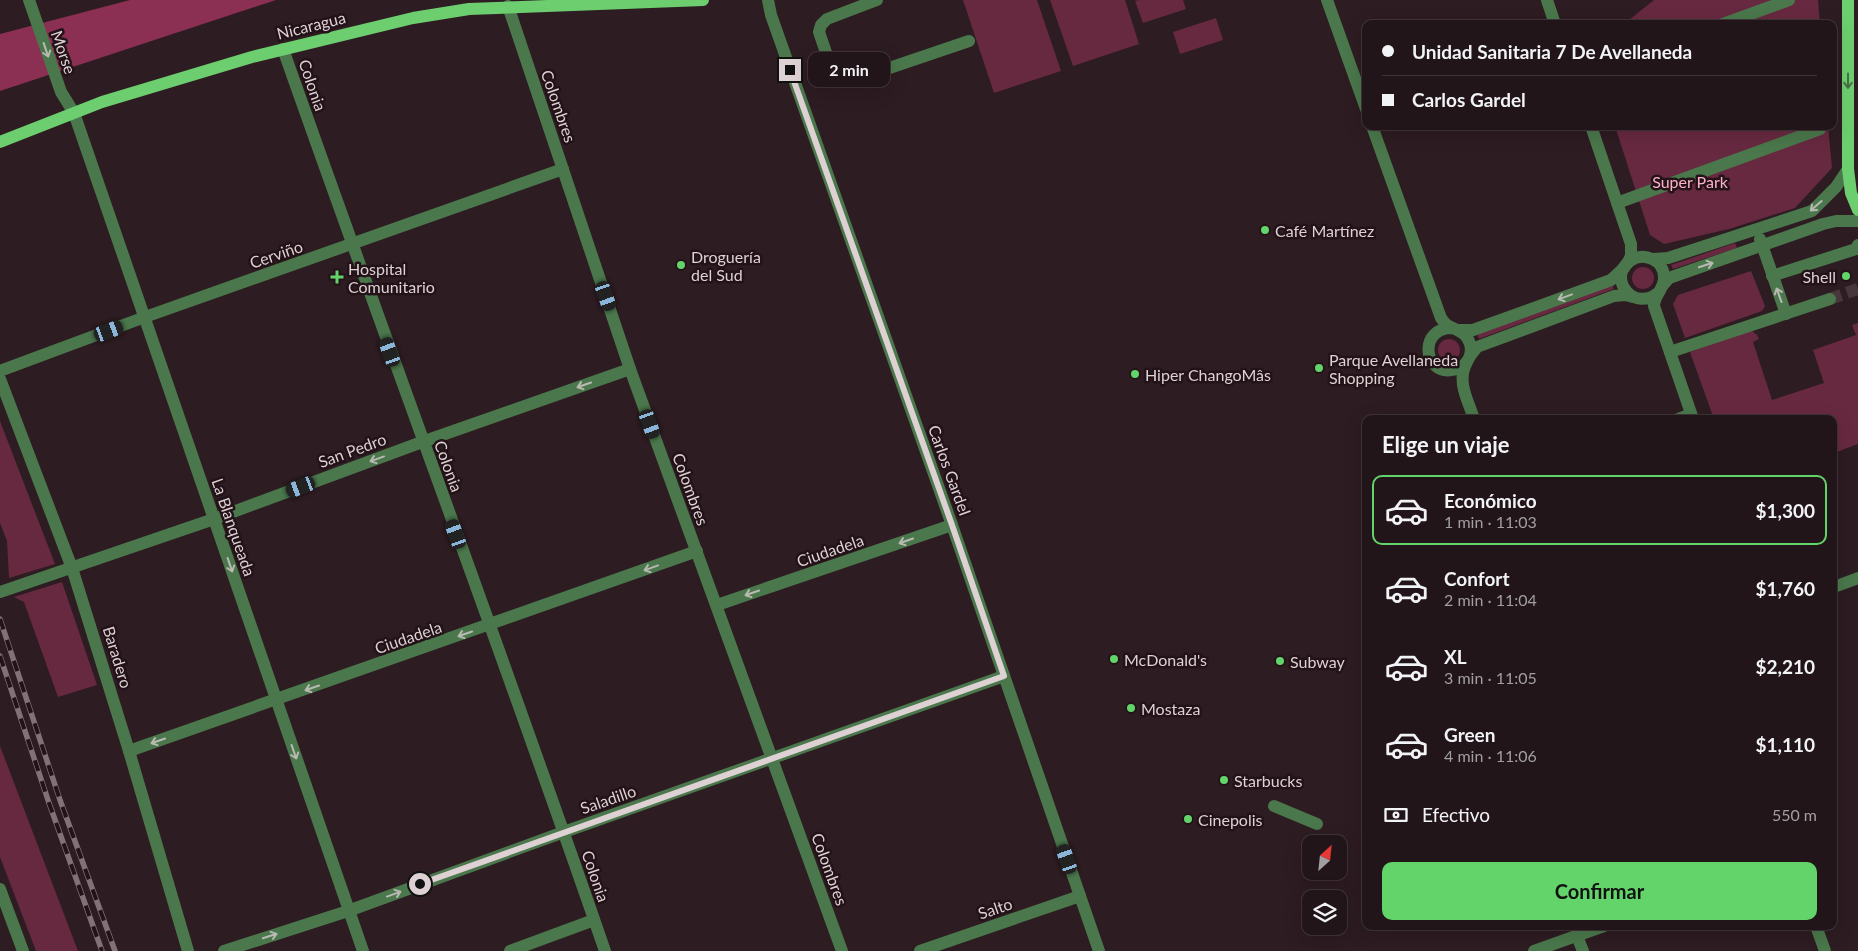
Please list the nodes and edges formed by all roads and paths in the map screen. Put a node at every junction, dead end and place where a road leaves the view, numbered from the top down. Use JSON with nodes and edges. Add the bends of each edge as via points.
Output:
{"nodes":[{"id":1,"x":703,"y":0,"type":"edge"},
{"id":2,"x":768,"y":0,"type":"edge"},
{"id":3,"x":877,"y":0,"type":"edge"},
{"id":4,"x":1328,"y":0,"type":"edge"},
{"id":5,"x":1547,"y":0,"type":"edge"},
{"id":6,"x":1790,"y":0,"type":"edge"},
{"id":7,"x":1848,"y":0,"type":"edge"},
{"id":8,"x":30,"y":4,"type":"edge"},
{"id":9,"x":508,"y":6,"type":"junction"},
{"id":10,"x":1848,"y":15,"type":"junction"},
{"id":11,"x":1554,"y":20,"type":"edge"},
{"id":12,"x":1734,"y":20,"type":"edge"},
{"id":13,"x":969,"y":41,"type":"dead end"},
{"id":14,"x":283,"y":49,"type":"junction"},
{"id":15,"x":1858,"y":68,"type":"edge"},
{"id":16,"x":1362,"y":98,"type":"edge"},
{"id":17,"x":74,"y":113,"type":"junction"},
{"id":18,"x":1373,"y":130,"type":"edge"},
{"id":19,"x":1591,"y":130,"type":"edge"},
{"id":20,"x":1817,"y":130,"type":"edge"},
{"id":21,"x":0,"y":142,"type":"edge"},
{"id":22,"x":1858,"y":143,"type":"edge"},
{"id":23,"x":1848,"y":165,"type":"junction"},
{"id":24,"x":563,"y":169,"type":"junction"},
{"id":25,"x":1617,"y":203,"type":"junction"},
{"id":26,"x":1858,"y":210,"type":"edge"},
{"id":27,"x":1858,"y":221,"type":"edge"},
{"id":28,"x":1757,"y":230,"type":"junction"},
{"id":29,"x":1631,"y":244,"type":"junction"},
{"id":30,"x":352,"y":245,"type":"junction"},
{"id":31,"x":1762,"y":246,"type":"junction"},
{"id":32,"x":1857,"y":249,"type":"edge"},
{"id":33,"x":1651,"y":258,"type":"junction"},
{"id":34,"x":1625,"y":266,"type":"junction"},
{"id":35,"x":1772,"y":276,"type":"junction"},
{"id":36,"x":1662,"y":288,"type":"junction"},
{"id":37,"x":1637,"y":298,"type":"junction"},
{"id":38,"x":1830,"y":299,"type":"tunnel mouth"},
{"id":39,"x":1654,"y":306,"type":"junction"},
{"id":40,"x":1786,"y":314,"type":"junction"},
{"id":41,"x":145,"y":317,"type":"junction"},
{"id":42,"x":1441,"y":318,"type":"junction"},
{"id":43,"x":1456,"y":329,"type":"junction"},
{"id":44,"x":1436,"y":333,"type":"junction"},
{"id":45,"x":1670,"y":352,"type":"junction"},
{"id":46,"x":1468,"y":359,"type":"junction"},
{"id":47,"x":630,"y":369,"type":"junction"},
{"id":48,"x":0,"y":371,"type":"edge"},
{"id":49,"x":1448,"y":371,"type":"junction"},
{"id":50,"x":0,"y":379,"type":"edge"},
{"id":51,"x":1461,"y":380,"type":"junction"},
{"id":52,"x":1473,"y":415,"type":"edge"},
{"id":53,"x":1692,"y":415,"type":"edge"},
{"id":54,"x":422,"y":442,"type":"junction"},
{"id":55,"x":214,"y":519,"type":"junction"},
{"id":56,"x":952,"y":525,"type":"junction"},
{"id":57,"x":697,"y":551,"type":"junction"},
{"id":58,"x":72,"y":568,"type":"junction"},
{"id":59,"x":1858,"y":578,"type":"edge"},
{"id":60,"x":1837,"y":586,"type":"edge"},
{"id":61,"x":0,"y":592,"type":"edge"},
{"id":62,"x":717,"y":605,"type":"junction"},
{"id":63,"x":489,"y":626,"type":"junction"},
{"id":64,"x":1004,"y":676,"type":"junction"},
{"id":65,"x":277,"y":700,"type":"junction"},
{"id":66,"x":129,"y":752,"type":"junction"},
{"id":67,"x":772,"y":758,"type":"junction"},
{"id":68,"x":1274,"y":806,"type":"dead end"},
{"id":69,"x":1317,"y":824,"type":"dead end"},
{"id":70,"x":564,"y":832,"type":"junction"},
{"id":71,"x":0,"y":889,"type":"edge"},
{"id":72,"x":1080,"y":896,"type":"junction"},
{"id":73,"x":348,"y":911,"type":"junction"},
{"id":74,"x":594,"y":920,"type":"junction"},
{"id":75,"x":13,"y":923,"type":"junction"},
{"id":76,"x":0,"y":927,"type":"edge"},
{"id":77,"x":1593,"y":930,"type":"edge"},
{"id":78,"x":1817,"y":930,"type":"edge"},
{"id":79,"x":1577,"y":936,"type":"junction"},
{"id":80,"x":23,"y":951,"type":"edge"},
{"id":81,"x":188,"y":951,"type":"edge"},
{"id":82,"x":224,"y":951,"type":"edge"},
{"id":83,"x":363,"y":951,"type":"edge"},
{"id":84,"x":510,"y":951,"type":"edge"},
{"id":85,"x":605,"y":951,"type":"edge"},
{"id":86,"x":842,"y":951,"type":"edge"},
{"id":87,"x":920,"y":951,"type":"edge"},
{"id":88,"x":1099,"y":951,"type":"edge"},
{"id":89,"x":1534,"y":951,"type":"edge"},
{"id":90,"x":1583,"y":951,"type":"edge"},
{"id":91,"x":1825,"y":951,"type":"edge"}],
"edges":[{"from":1,"to":9,"type":"main road","name":"Nicaragua"},
{"from":2,"to":56,"type":"street","name":"Carlos Gardel"},
{"from":3,"to":13,"type":"street","via":[[827,19],[821,25],[819,32],[833,73],[839,79],[851,81]]},
{"from":4,"to":16,"type":"street"},
{"from":5,"to":11,"type":"street"},
{"from":6,"to":12,"type":"street"},
{"from":7,"to":10,"type":"main road"},
{"from":8,"to":17,"type":"street","name":"Morse","one_way":true,"via":[[61,92]]},
{"from":9,"to":14,"type":"main road","name":"Nicaragua","via":[[439,12]]},
{"from":9,"to":24,"type":"street","name":"Colombres"},
{"from":10,"to":15,"type":"main road","via":[[1853,56]]},
{"from":10,"to":23,"type":"main road","one_way":true},
{"from":14,"to":17,"type":"main road","name":"Nicaragua"},
{"from":14,"to":30,"type":"street","name":"Colonia"},
{"from":17,"to":21,"type":"main road","name":"Nicaragua"},
{"from":17,"to":41,"type":"street","name":"La Blanqueada"},
{"from":18,"to":42,"type":"street"},
{"from":19,"to":25,"type":"street"},
{"from":20,"to":25,"type":"street"},
{"from":22,"to":23,"type":"main road"},
{"from":23,"to":26,"type":"main road","via":[[1851,192]]},
{"from":23,"to":28,"type":"street","one_way":true,"via":[[1836,187],[1812,211]]},
{"from":24,"to":30,"type":"street","name":"Cerviño"},
{"from":24,"to":47,"type":"street","name":"Colombres"},
{"from":25,"to":29,"type":"street"},
{"from":27,"to":31,"type":"street","via":[[1822,224]]},
{"from":28,"to":31,"type":"street"},
{"from":28,"to":33,"type":"street","via":[[1668,258]]},
{"from":29,"to":33,"type":"street","via":[[1637,252]]},
{"from":29,"to":34,"type":"street","via":[[1631,256]]},
{"from":30,"to":41,"type":"street","name":"Cerviño"},
{"from":30,"to":54,"type":"street","name":"Colonia"},
{"from":31,"to":35,"type":"street"},
{"from":36,"to":31,"type":"street","one_way":true,"via":[[1669,278]]},
{"from":32,"to":35,"type":"street"},
{"from":33,"to":34,"type":"street","via":[[1636,258]]},
{"from":33,"to":36,"type":"street","via":[[1663,271]]},
{"from":34,"to":37,"type":"street","via":[[1624,288]]},
{"from":34,"to":43,"type":"street","one_way":true,"via":[[1611,280],[1473,330]]},
{"from":40,"to":35,"type":"street","one_way":true},
{"from":36,"to":37,"type":"street","via":[[1649,298]]},
{"from":36,"to":39,"type":"street"},
{"from":37,"to":39,"type":"street"},
{"from":37,"to":46,"type":"street","via":[[1614,296],[1477,347]]},
{"from":38,"to":40,"type":"street"},
{"from":39,"to":45,"type":"street"},
{"from":40,"to":45,"type":"street"},
{"from":41,"to":48,"type":"street","name":"Cerviño"},
{"from":41,"to":55,"type":"street","name":"La Blanqueada"},
{"from":42,"to":43,"type":"street","via":[[1447,326]]},
{"from":42,"to":44,"type":"street"},
{"from":43,"to":44,"type":"street","via":[[1447,328]]},
{"from":43,"to":46,"type":"street","via":[[1468,338],[1471,350]]},
{"from":44,"to":49,"type":"street","via":[[1428,345],[1428,353],[1435,365]]},
{"from":45,"to":53,"type":"street"},
{"from":46,"to":49,"type":"street","via":[[1462,367]]},
{"from":46,"to":51,"type":"street"},
{"from":47,"to":54,"type":"street","name":"San Pedro","one_way":true},
{"from":47,"to":57,"type":"street","name":"Colombres"},
{"from":49,"to":51,"type":"street"},
{"from":50,"to":58,"type":"street","name":"Baradero"},
{"from":51,"to":52,"type":"street"},
{"from":54,"to":55,"type":"street","name":"San Pedro","one_way":true},
{"from":54,"to":63,"type":"street","name":"Colonia"},
{"from":55,"to":58,"type":"street","name":"San Pedro"},
{"from":55,"to":65,"type":"street","name":"La Blanqueada","one_way":true},
{"from":56,"to":62,"type":"street","name":"Ciudadela","one_way":true},
{"from":56,"to":64,"type":"street","name":"Carlos Gardel"},
{"from":57,"to":62,"type":"street","name":"Colombres"},
{"from":57,"to":63,"type":"street","name":"Ciudadela","one_way":true},
{"from":58,"to":61,"type":"street","name":"San Pedro"},
{"from":58,"to":66,"type":"street","name":"Baradero"},
{"from":59,"to":60,"type":"street"},
{"from":62,"to":67,"type":"street","name":"Colombres"},
{"from":63,"to":65,"type":"street","name":"Ciudadela","one_way":true},
{"from":63,"to":70,"type":"street","name":"Colonia"},
{"from":64,"to":67,"type":"street","name":"Saladillo"},
{"from":64,"to":72,"type":"street","name":"Carlos Gardel"},
{"from":65,"to":66,"type":"street","name":"Ciudadela","one_way":true},
{"from":65,"to":73,"type":"street","name":"La Blanqueada","one_way":true},
{"from":66,"to":81,"type":"street","name":"Baradero"},
{"from":67,"to":70,"type":"street","name":"Saladillo"},
{"from":67,"to":86,"type":"street","name":"Colombres"},
{"from":68,"to":69,"type":"street"},
{"from":73,"to":70,"type":"street","name":"Saladillo","one_way":true},
{"from":70,"to":74,"type":"street","name":"Colonia"},
{"from":71,"to":75,"type":"street"},
{"from":72,"to":87,"type":"street","name":"Salto"},
{"from":72,"to":88,"type":"street","name":"Carlos Gardel"},
{"from":82,"to":73,"type":"street","name":"Saladillo","one_way":true},
{"from":73,"to":83,"type":"street","name":"La Blanqueada"},
{"from":74,"to":84,"type":"street"},
{"from":74,"to":85,"type":"street","name":"Colonia"},
{"from":75,"to":76,"type":"street"},
{"from":75,"to":80,"type":"street"},
{"from":77,"to":79,"type":"street"},
{"from":78,"to":91,"type":"street"},
{"from":79,"to":89,"type":"street"},
{"from":79,"to":90,"type":"street"}]}
